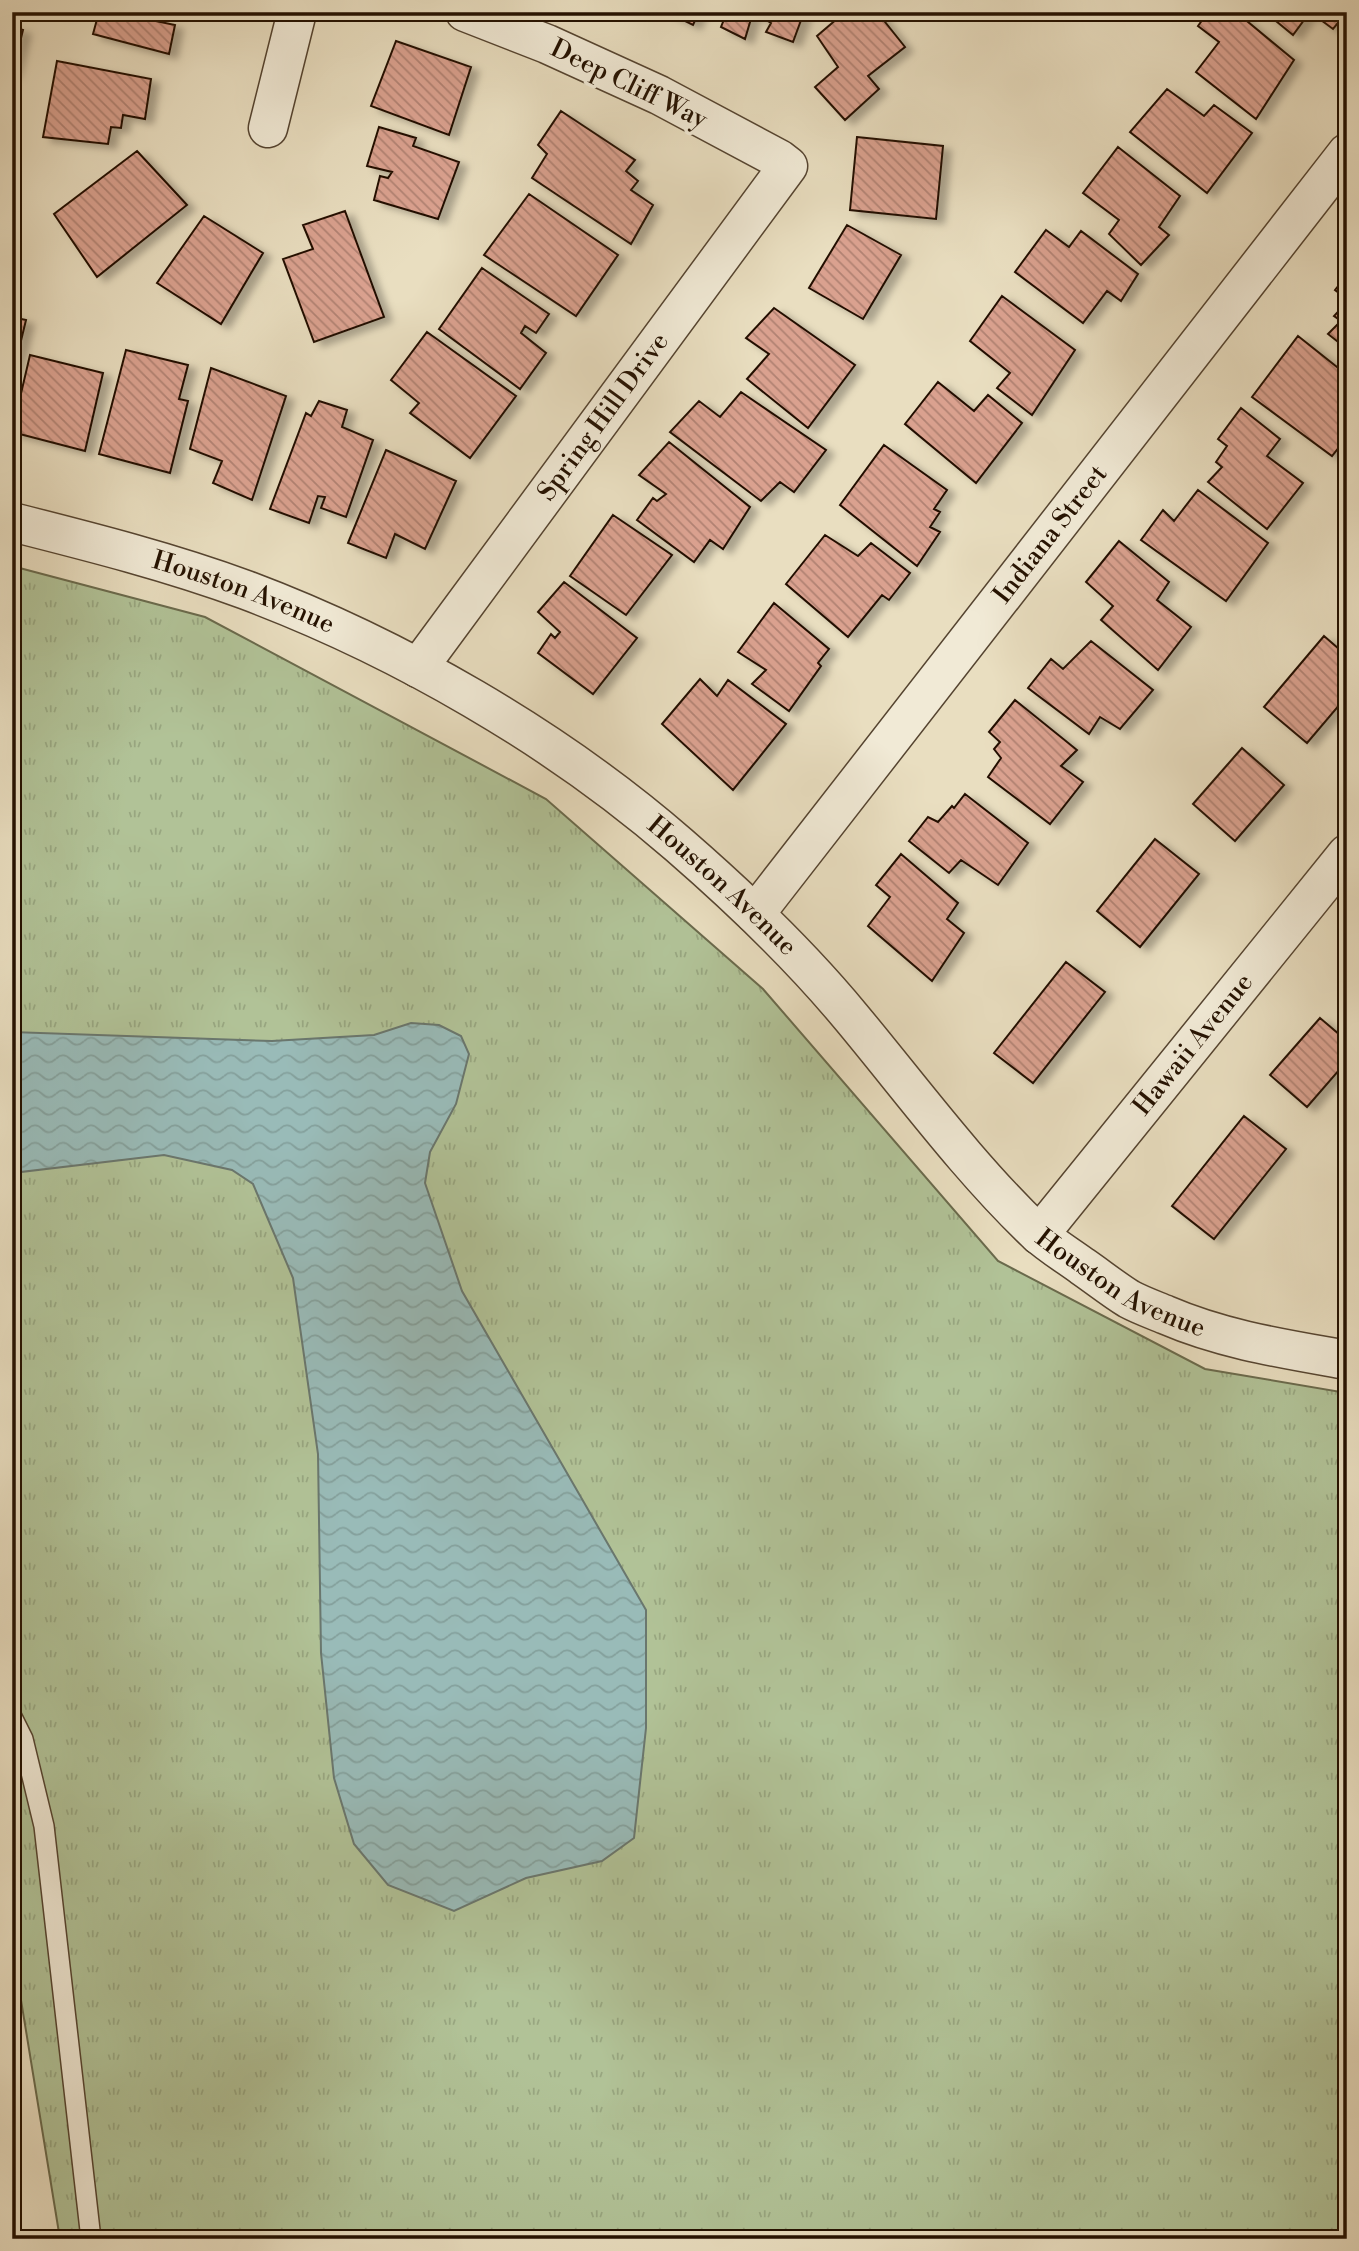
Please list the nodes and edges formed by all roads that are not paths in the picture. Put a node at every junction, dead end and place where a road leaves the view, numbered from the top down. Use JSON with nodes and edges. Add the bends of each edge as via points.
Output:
{"nodes":[{"id":1,"x":297,"y":12,"type":"edge"},
{"id":2,"x":465,"y":12,"type":"edge"},
{"id":3,"x":268,"y":128,"type":"dead end"},
{"id":4,"x":1347,"y":153,"type":"edge"},
{"id":5,"x":788,"y":166,"type":"joint"},
{"id":6,"x":12,"y":522,"type":"edge"},
{"id":7,"x":418,"y":668,"type":"junction"},
{"id":8,"x":1347,"y":853,"type":"edge"},
{"id":9,"x":755,"y":914,"type":"junction"},
{"id":10,"x":1039,"y":1235,"type":"junction"},
{"id":11,"x":1347,"y":1360,"type":"edge"},
{"id":12,"x":12,"y":1717,"type":"edge"},
{"id":13,"x":91,"y":2239,"type":"edge"}],
"edges":[{"from":1,"to":3,"type":"street"},
{"from":2,"to":5,"type":"street","name":"Deep Cliff Way","via":[[659,95]]},
{"from":4,"to":9,"type":"street","name":"Indiana Street"},
{"from":5,"to":7,"type":"street","name":"Spring Hill Drive"},
{"from":6,"to":7,"type":"street","name":"Houston Avenue","via":[[246,590]]},
{"from":7,"to":9,"type":"street","name":"Houston Avenue","via":[[587,772],[676,842]]},
{"from":8,"to":10,"type":"street","name":"Hawaii Avenue"},
{"from":9,"to":10,"type":"street","name":"Houston Avenue","via":[[804,963],[946,1134]]},
{"from":10,"to":11,"type":"street","name":"Houston Avenue","via":[[1130,1299],[1201,1330]]},
{"from":12,"to":13,"type":"lane","via":[[23,1739],[44,1826]]}]}
